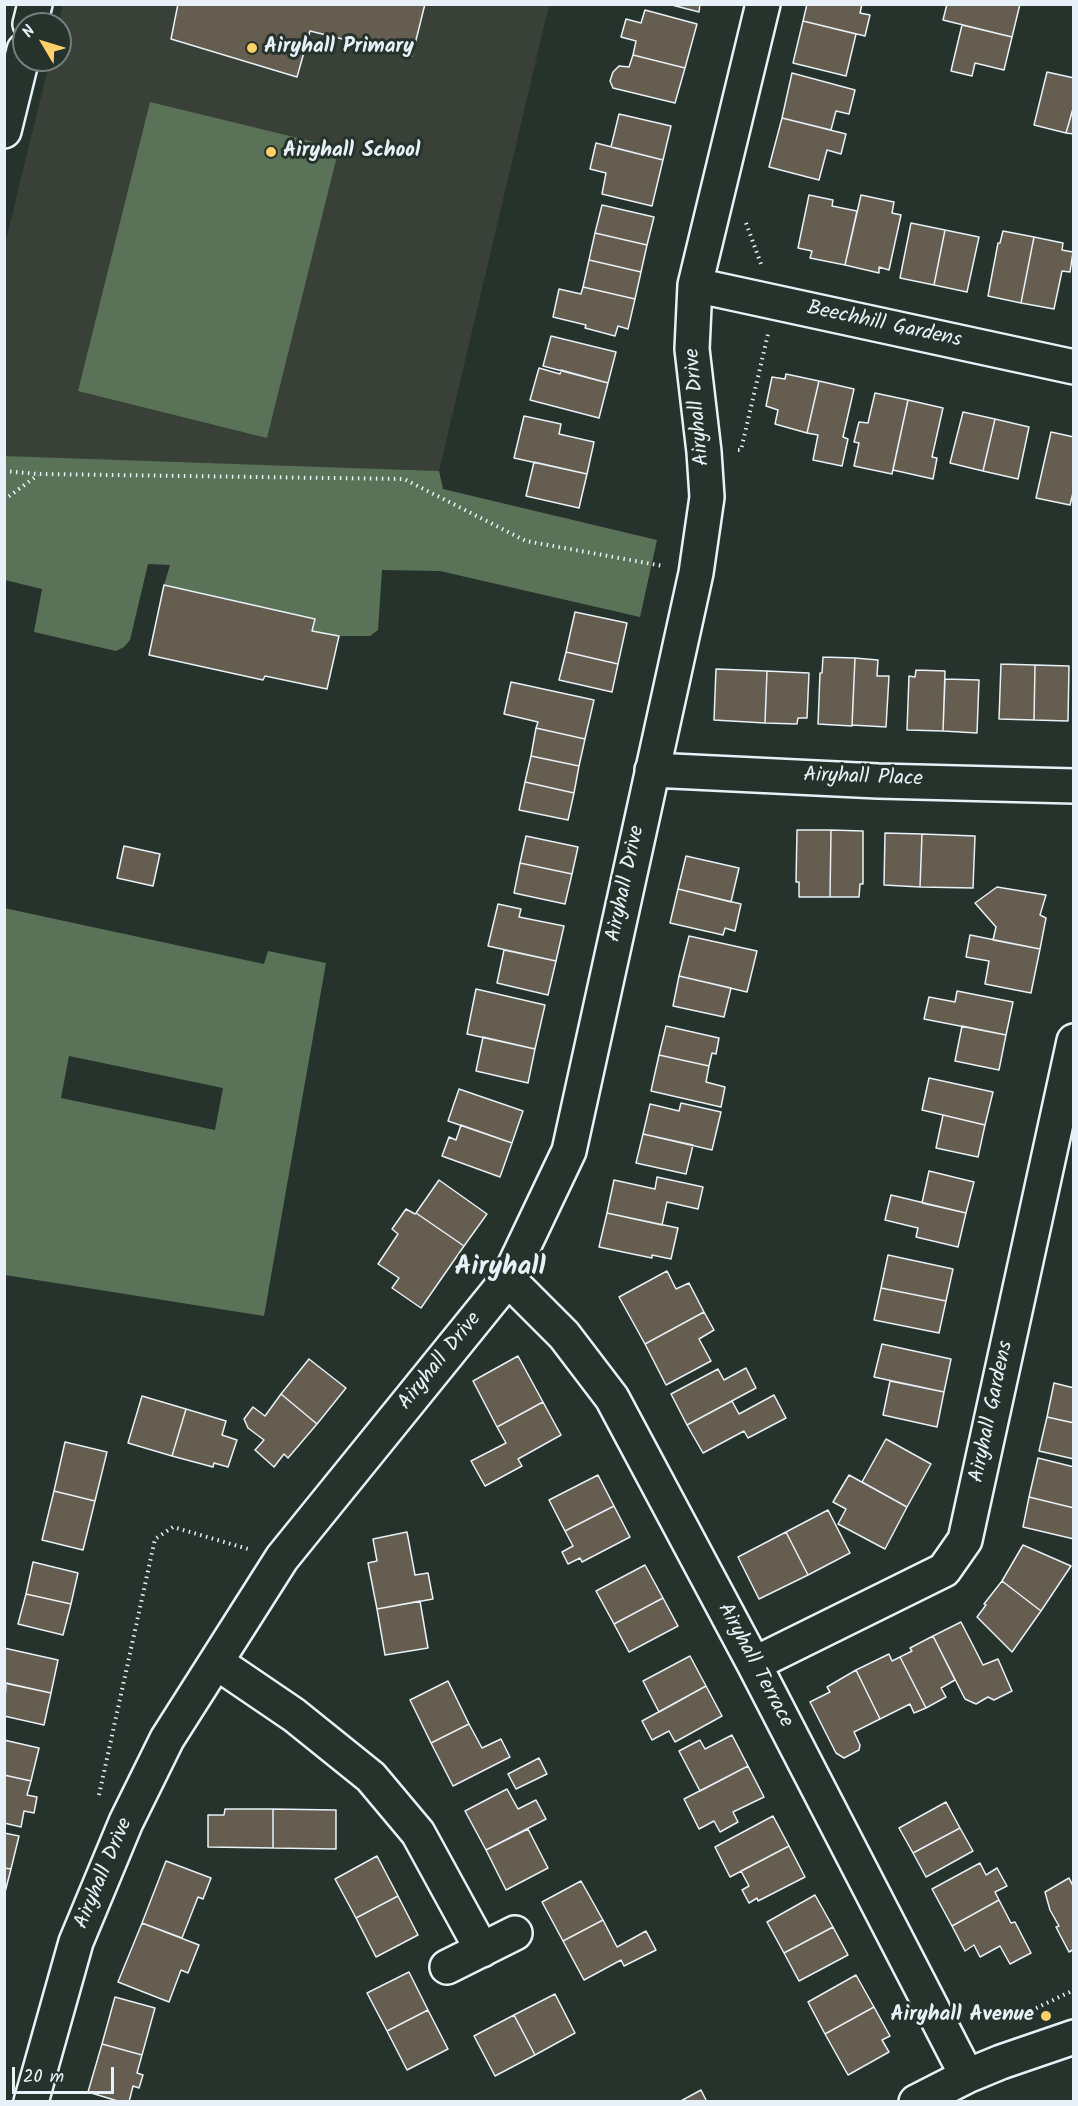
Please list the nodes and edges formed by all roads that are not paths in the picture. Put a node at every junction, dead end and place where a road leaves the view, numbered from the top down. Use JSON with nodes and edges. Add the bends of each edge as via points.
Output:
{"nodes":[{"id":1,"x":763,"y":4,"type":"edge"},
{"id":2,"x":19,"y":72,"type":"edge"},
{"id":3,"x":4,"y":131,"type":"edge"},
{"id":4,"x":695,"y":285,"type":"junction"},
{"id":5,"x":1074,"y":367,"type":"edge"},
{"id":6,"x":652,"y":770,"type":"junction"},
{"id":7,"x":1074,"y":786,"type":"edge"},
{"id":8,"x":1074,"y":1041,"type":"edge"},
{"id":9,"x":508,"y":1279,"type":"junction"},
{"id":10,"x":216,"y":1662,"type":"junction"},
{"id":11,"x":754,"y":1664,"type":"junction"},
{"id":12,"x":515,"y":1933,"type":"dead end"},
{"id":13,"x":482,"y":1950,"type":"junction"},
{"id":14,"x":447,"y":1967,"type":"dead end"},
{"id":15,"x":1074,"y":2037,"type":"edge"},
{"id":16,"x":967,"y":2076,"type":"junction"},
{"id":17,"x":31,"y":2102,"type":"edge"},
{"id":18,"x":916,"y":2102,"type":"edge"}],
"edges":[{"from":1,"to":4,"type":"street","name":"Airyhall Drive"},
{"from":2,"to":3,"type":"street"},
{"from":4,"to":5,"type":"street","name":"Beechhill Gardens"},
{"from":4,"to":6,"type":"street","name":"Airyhall Drive","via":[[692,349],[707,497],[696,573]]},
{"from":6,"to":7,"type":"street","name":"Airyhall Place"},
{"from":6,"to":9,"type":"street","name":"Airyhall Drive","via":[[569,1151]]},
{"from":8,"to":11,"type":"street","name":"Airyhall Gardens","via":[[965,1540],[944,1570]]},
{"from":9,"to":10,"type":"street","name":"Airyhall Drive","via":[[282,1558]]},
{"from":9,"to":11,"type":"street","name":"Airyhall Terrace","via":[[564,1335],[612,1398]]},
{"from":10,"to":13,"type":"street","via":[[294,1715],[371,1777],[418,1833]]},
{"from":10,"to":17,"type":"street","name":"Airyhall Drive","via":[[167,1739],[126,1822],[76,1942]]},
{"from":11,"to":16,"type":"street","name":"Airyhall Terrace"},
{"from":12,"to":13,"type":"street"},
{"from":13,"to":14,"type":"street"},
{"from":15,"to":16,"type":"street"},
{"from":16,"to":18,"type":"street"}]}
